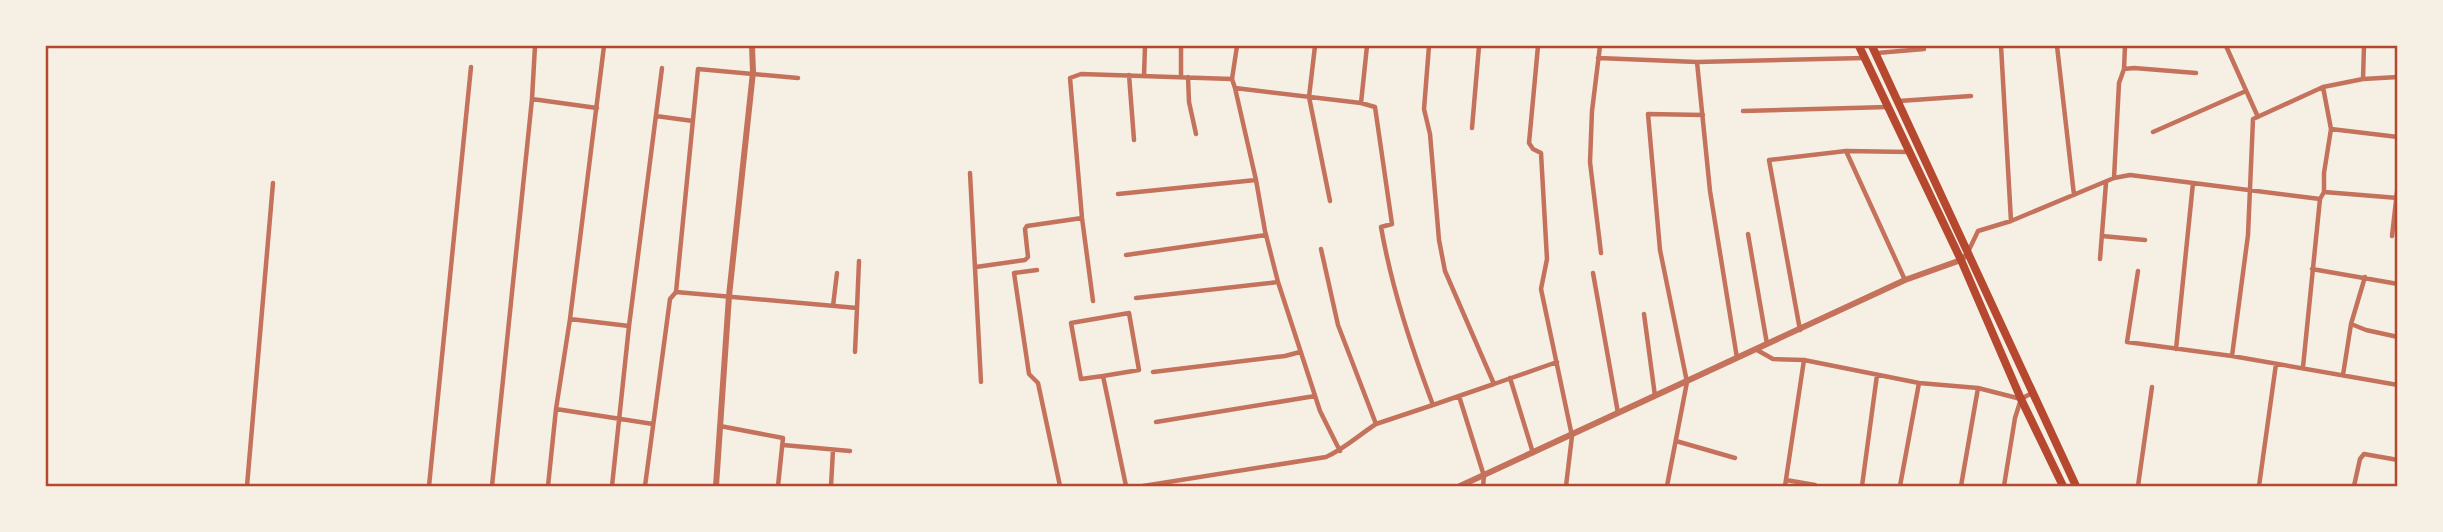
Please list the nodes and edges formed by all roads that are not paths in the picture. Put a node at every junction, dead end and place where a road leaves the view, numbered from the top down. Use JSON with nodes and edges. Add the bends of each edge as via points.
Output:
{"nodes":[{"id":1,"x":535,"y":46,"type":"edge"},
{"id":2,"x":604,"y":46,"type":"edge"},
{"id":3,"x":752,"y":46,"type":"edge"},
{"id":4,"x":1145,"y":46,"type":"edge"},
{"id":5,"x":1181,"y":46,"type":"edge"},
{"id":6,"x":1237,"y":46,"type":"edge"},
{"id":7,"x":1315,"y":46,"type":"edge"},
{"id":8,"x":1367,"y":46,"type":"edge"},
{"id":9,"x":1429,"y":46,"type":"edge"},
{"id":10,"x":1479,"y":46,"type":"edge"},
{"id":11,"x":1538,"y":46,"type":"edge"},
{"id":12,"x":1600,"y":46,"type":"edge"},
{"id":13,"x":1859,"y":46,"type":"edge"},
{"id":14,"x":2001,"y":46,"type":"edge"},
{"id":15,"x":2057,"y":46,"type":"edge"},
{"id":16,"x":2124,"y":46,"type":"edge"},
{"id":17,"x":2226,"y":46,"type":"edge"},
{"id":18,"x":2364,"y":46,"type":"edge"},
{"id":19,"x":1874,"y":49,"type":"edge"},
{"id":20,"x":1924,"y":49,"type":"dead end"},
{"id":21,"x":1598,"y":58,"type":"junction"},
{"id":22,"x":1865,"y":58,"type":"junction"},
{"id":23,"x":1698,"y":62,"type":"junction"},
{"id":24,"x":471,"y":66,"type":"dead end"},
{"id":25,"x":662,"y":68,"type":"dead end"},
{"id":26,"x":2124,"y":69,"type":"junction"},
{"id":27,"x":753,"y":72,"type":"junction"},
{"id":28,"x":2196,"y":74,"type":"dead end"},
{"id":29,"x":1129,"y":75,"type":"junction"},
{"id":30,"x":1144,"y":76,"type":"junction"},
{"id":31,"x":2398,"y":76,"type":"edge"},
{"id":32,"x":1181,"y":77,"type":"junction"},
{"id":33,"x":1188,"y":77,"type":"junction"},
{"id":34,"x":798,"y":78,"type":"dead end"},
{"id":35,"x":1232,"y":79,"type":"junction"},
{"id":36,"x":2363,"y":79,"type":"junction"},
{"id":37,"x":2323,"y":87,"type":"junction"},
{"id":38,"x":1235,"y":88,"type":"junction"},
{"id":39,"x":2246,"y":90,"type":"junction"},
{"id":40,"x":1971,"y":96,"type":"dead end"},
{"id":41,"x":1309,"y":97,"type":"junction"},
{"id":42,"x":533,"y":99,"type":"junction"},
{"id":43,"x":1899,"y":102,"type":"junction"},
{"id":44,"x":1361,"y":103,"type":"junction"},
{"id":45,"x":1888,"y":107,"type":"junction"},
{"id":46,"x":597,"y":108,"type":"junction"},
{"id":47,"x":1743,"y":111,"type":"dead end"},
{"id":48,"x":1703,"y":115,"type":"junction"},
{"id":49,"x":656,"y":116,"type":"junction"},
{"id":50,"x":2258,"y":117,"type":"junction"},
{"id":51,"x":693,"y":121,"type":"junction"},
{"id":52,"x":1472,"y":128,"type":"dead end"},
{"id":53,"x":2331,"y":129,"type":"junction"},
{"id":54,"x":2153,"y":132,"type":"dead end"},
{"id":55,"x":1196,"y":134,"type":"dead end"},
{"id":56,"x":2398,"y":137,"type":"edge"},
{"id":57,"x":1134,"y":140,"type":"dead end"},
{"id":58,"x":1846,"y":151,"type":"junction"},
{"id":59,"x":1908,"y":152,"type":"junction"},
{"id":60,"x":970,"y":173,"type":"dead end"},
{"id":61,"x":2114,"y":178,"type":"junction"},
{"id":62,"x":1256,"y":180,"type":"junction"},
{"id":63,"x":273,"y":183,"type":"dead end"},
{"id":64,"x":2106,"y":183,"type":"junction"},
{"id":65,"x":2193,"y":183,"type":"junction"},
{"id":66,"x":2398,"y":183,"type":"edge"},
{"id":67,"x":2250,"y":190,"type":"junction"},
{"id":68,"x":2324,"y":192,"type":"junction"},
{"id":69,"x":1118,"y":194,"type":"dead end"},
{"id":70,"x":2074,"y":195,"type":"junction"},
{"id":71,"x":2396,"y":197,"type":"edge"},
{"id":72,"x":2320,"y":199,"type":"junction"},
{"id":73,"x":1330,"y":201,"type":"dead end"},
{"id":74,"x":1082,"y":218,"type":"junction"},
{"id":75,"x":2011,"y":221,"type":"junction"},
{"id":76,"x":1748,"y":234,"type":"dead end"},
{"id":77,"x":1266,"y":235,"type":"junction"},
{"id":78,"x":2102,"y":236,"type":"junction"},
{"id":79,"x":2392,"y":236,"type":"dead end"},
{"id":80,"x":2145,"y":240,"type":"dead end"},
{"id":81,"x":1321,"y":249,"type":"dead end"},
{"id":82,"x":1968,"y":252,"type":"junction"},
{"id":83,"x":1601,"y":253,"type":"dead end"},
{"id":84,"x":1126,"y":255,"type":"dead end"},
{"id":85,"x":2100,"y":259,"type":"dead end"},
{"id":86,"x":1961,"y":260,"type":"junction"},
{"id":87,"x":859,"y":261,"type":"dead end"},
{"id":88,"x":976,"y":267,"type":"junction"},
{"id":89,"x":2312,"y":269,"type":"junction"},
{"id":90,"x":1037,"y":270,"type":"dead end"},
{"id":91,"x":2138,"y":271,"type":"dead end"},
{"id":92,"x":837,"y":273,"type":"dead end"},
{"id":93,"x":1593,"y":273,"type":"dead end"},
{"id":94,"x":2365,"y":277,"type":"junction"},
{"id":95,"x":1905,"y":280,"type":"junction"},
{"id":96,"x":1278,"y":282,"type":"junction"},
{"id":97,"x":2398,"y":284,"type":"edge"},
{"id":98,"x":676,"y":292,"type":"junction"},
{"id":99,"x":729,"y":296,"type":"junction"},
{"id":100,"x":1136,"y":298,"type":"dead end"},
{"id":101,"x":1093,"y":301,"type":"dead end"},
{"id":102,"x":833,"y":306,"type":"junction"},
{"id":103,"x":857,"y":308,"type":"junction"},
{"id":104,"x":1643,"y":314,"type":"dead end"},
{"id":105,"x":570,"y":319,"type":"junction"},
{"id":106,"x":2351,"y":324,"type":"junction"},
{"id":107,"x":629,"y":326,"type":"junction"},
{"id":108,"x":1800,"y":330,"type":"junction"},
{"id":109,"x":2398,"y":337,"type":"edge"},
{"id":110,"x":1767,"y":345,"type":"junction"},
{"id":111,"x":2176,"y":349,"type":"junction"},
{"id":112,"x":1757,"y":350,"type":"junction"},
{"id":113,"x":855,"y":352,"type":"dead end"},
{"id":114,"x":1300,"y":352,"type":"junction"},
{"id":115,"x":2232,"y":356,"type":"junction"},
{"id":116,"x":1737,"y":359,"type":"junction"},
{"id":117,"x":1804,"y":359,"type":"junction"},
{"id":118,"x":1557,"y":362,"type":"junction"},
{"id":119,"x":2276,"y":364,"type":"junction"},
{"id":120,"x":2302,"y":367,"type":"junction"},
{"id":121,"x":1153,"y":372,"type":"dead end"},
{"id":122,"x":1877,"y":375,"type":"junction"},
{"id":123,"x":2343,"y":375,"type":"junction"},
{"id":124,"x":1103,"y":376,"type":"junction"},
{"id":125,"x":1510,"y":378,"type":"junction"},
{"id":126,"x":981,"y":382,"type":"dead end"},
{"id":127,"x":1687,"y":382,"type":"junction"},
{"id":128,"x":1919,"y":383,"type":"junction"},
{"id":129,"x":1494,"y":384,"type":"junction"},
{"id":130,"x":2398,"y":385,"type":"edge"},
{"id":131,"x":2152,"y":387,"type":"dead end"},
{"id":132,"x":1978,"y":388,"type":"junction"},
{"id":133,"x":2033,"y":392,"type":"junction"},
{"id":134,"x":1315,"y":396,"type":"junction"},
{"id":135,"x":1459,"y":396,"type":"junction"},
{"id":136,"x":1656,"y":396,"type":"junction"},
{"id":137,"x":2021,"y":399,"type":"junction"},
{"id":138,"x":1433,"y":405,"type":"junction"},
{"id":139,"x":556,"y":409,"type":"junction"},
{"id":140,"x":1618,"y":414,"type":"junction"},
{"id":141,"x":619,"y":419,"type":"junction"},
{"id":142,"x":1156,"y":422,"type":"dead end"},
{"id":143,"x":653,"y":424,"type":"junction"},
{"id":144,"x":1376,"y":424,"type":"junction"},
{"id":145,"x":720,"y":426,"type":"junction"},
{"id":146,"x":1572,"y":436,"type":"junction"},
{"id":147,"x":1676,"y":442,"type":"junction"},
{"id":148,"x":782,"y":445,"type":"junction"},
{"id":149,"x":833,"y":450,"type":"junction"},
{"id":150,"x":850,"y":451,"type":"dead end"},
{"id":151,"x":1340,"y":451,"type":"junction"},
{"id":152,"x":1534,"y":453,"type":"junction"},
{"id":153,"x":1735,"y":458,"type":"dead end"},
{"id":154,"x":2398,"y":460,"type":"edge"},
{"id":155,"x":1484,"y":476,"type":"junction"},
{"id":156,"x":1786,"y":480,"type":"junction"},
{"id":157,"x":1815,"y":485,"type":"dead end"},
{"id":158,"x":247,"y":486,"type":"edge"},
{"id":159,"x":429,"y":486,"type":"edge"},
{"id":160,"x":492,"y":486,"type":"edge"},
{"id":161,"x":548,"y":486,"type":"edge"},
{"id":162,"x":612,"y":486,"type":"edge"},
{"id":163,"x":645,"y":486,"type":"edge"},
{"id":164,"x":716,"y":486,"type":"edge"},
{"id":165,"x":778,"y":486,"type":"edge"},
{"id":166,"x":831,"y":486,"type":"edge"},
{"id":167,"x":1060,"y":486,"type":"edge"},
{"id":168,"x":1126,"y":486,"type":"edge"},
{"id":169,"x":1143,"y":486,"type":"edge"},
{"id":170,"x":1460,"y":486,"type":"edge"},
{"id":171,"x":1483,"y":486,"type":"edge"},
{"id":172,"x":1566,"y":486,"type":"edge"},
{"id":173,"x":1667,"y":486,"type":"edge"},
{"id":174,"x":1785,"y":486,"type":"edge"},
{"id":175,"x":1862,"y":486,"type":"edge"},
{"id":176,"x":1900,"y":486,"type":"edge"},
{"id":177,"x":1961,"y":486,"type":"edge"},
{"id":178,"x":2004,"y":486,"type":"edge"},
{"id":179,"x":2063,"y":486,"type":"edge"},
{"id":180,"x":2076,"y":486,"type":"edge"},
{"id":181,"x":2138,"y":486,"type":"edge"},
{"id":182,"x":2259,"y":486,"type":"edge"},
{"id":183,"x":2354,"y":486,"type":"edge"}],
"edges":[{"from":1,"to":42,"type":"street"},
{"from":2,"to":46,"type":"street"},
{"from":3,"to":27,"type":"street"},
{"from":4,"to":30,"type":"street"},
{"from":5,"to":32,"type":"street"},
{"from":6,"to":35,"type":"street"},
{"from":7,"to":41,"type":"street"},
{"from":8,"to":44,"type":"street"},
{"from":9,"to":129,"type":"street","via":[[1424,109],[1443,261]]},
{"from":10,"to":52,"type":"street"},
{"from":11,"to":118,"type":"street","via":[[1529,143],[1541,153],[1547,259],[1541,289]]},
{"from":12,"to":21,"type":"street"},
{"from":13,"to":22,"type":"main road"},
{"from":14,"to":75,"type":"street"},
{"from":15,"to":70,"type":"street"},
{"from":16,"to":26,"type":"street"},
{"from":17,"to":39,"type":"street"},
{"from":18,"to":36,"type":"street"},
{"from":19,"to":20,"type":"street"},
{"from":19,"to":43,"type":"main road"},
{"from":21,"to":23,"type":"street"},
{"from":21,"to":83,"type":"street","via":[[1590,162]]},
{"from":22,"to":23,"type":"street"},
{"from":22,"to":45,"type":"main road"},
{"from":23,"to":48,"type":"street"},
{"from":24,"to":159,"type":"street"},
{"from":25,"to":49,"type":"street"},
{"from":26,"to":28,"type":"street"},
{"from":26,"to":61,"type":"street","via":[[2119,83]]},
{"from":27,"to":34,"type":"street"},
{"from":27,"to":51,"type":"street","via":[[698,69]]},
{"from":27,"to":99,"type":"street"},
{"from":29,"to":30,"type":"street"},
{"from":29,"to":57,"type":"street"},
{"from":29,"to":74,"type":"street","via":[[1070,78]]},
{"from":30,"to":32,"type":"street"},
{"from":31,"to":36,"type":"street"},
{"from":32,"to":33,"type":"street"},
{"from":33,"to":35,"type":"street"},
{"from":33,"to":55,"type":"street"},
{"from":35,"to":38,"type":"street"},
{"from":36,"to":37,"type":"street"},
{"from":37,"to":50,"type":"street"},
{"from":37,"to":53,"type":"street"},
{"from":38,"to":41,"type":"street"},
{"from":38,"to":62,"type":"street"},
{"from":39,"to":50,"type":"street"},
{"from":39,"to":54,"type":"street"},
{"from":40,"to":43,"type":"street"},
{"from":41,"to":44,"type":"street"},
{"from":41,"to":73,"type":"street"},
{"from":42,"to":46,"type":"street"},
{"from":42,"to":160,"type":"street"},
{"from":43,"to":82,"type":"main road"},
{"from":44,"to":138,"type":"street","via":[[1375,107],[1391,224],[1381,227],[1388,269],[1406,336]]},
{"from":45,"to":47,"type":"street"},
{"from":45,"to":59,"type":"main road"},
{"from":46,"to":105,"type":"street"},
{"from":48,"to":116,"type":"street","via":[[1710,191]]},
{"from":48,"to":127,"type":"street","via":[[1648,114],[1660,250]]},
{"from":49,"to":51,"type":"street"},
{"from":49,"to":107,"type":"street"},
{"from":50,"to":67,"type":"street","via":[[2253,119]]},
{"from":51,"to":98,"type":"street"},
{"from":53,"to":56,"type":"street"},
{"from":53,"to":68,"type":"street"},
{"from":58,"to":59,"type":"street"},
{"from":58,"to":95,"type":"street"},
{"from":58,"to":108,"type":"street","via":[[1769,160]]},
{"from":59,"to":86,"type":"main road"},
{"from":60,"to":88,"type":"street"},
{"from":61,"to":64,"type":"street"},
{"from":61,"to":65,"type":"street","via":[[2130,175]]},
{"from":62,"to":69,"type":"street"},
{"from":62,"to":77,"type":"street"},
{"from":63,"to":158,"type":"street"},
{"from":64,"to":70,"type":"street"},
{"from":64,"to":78,"type":"street"},
{"from":65,"to":67,"type":"street"},
{"from":65,"to":111,"type":"street"},
{"from":66,"to":71,"type":"street"},
{"from":67,"to":72,"type":"street"},
{"from":67,"to":115,"type":"street"},
{"from":68,"to":71,"type":"street"},
{"from":68,"to":72,"type":"street"},
{"from":70,"to":75,"type":"street"},
{"from":71,"to":79,"type":"street"},
{"from":72,"to":89,"type":"street"},
{"from":74,"to":88,"type":"street","via":[[1027,226],[1026,260]]},
{"from":74,"to":101,"type":"street"},
{"from":75,"to":82,"type":"street","via":[[1978,231]]},
{"from":76,"to":110,"type":"street"},
{"from":77,"to":84,"type":"street"},
{"from":77,"to":96,"type":"street"},
{"from":78,"to":80,"type":"street"},
{"from":78,"to":85,"type":"street"},
{"from":81,"to":144,"type":"street","via":[[1338,326]]},
{"from":82,"to":86,"type":"street"},
{"from":82,"to":133,"type":"main road"},
{"from":86,"to":95,"type":"street"},
{"from":86,"to":137,"type":"main road"},
{"from":87,"to":103,"type":"street"},
{"from":88,"to":126,"type":"street"},
{"from":89,"to":94,"type":"street"},
{"from":89,"to":120,"type":"street"},
{"from":90,"to":167,"type":"street","via":[[1014,273],[1028,374],[1038,383]]},
{"from":91,"to":111,"type":"street","via":[[2127,342]]},
{"from":92,"to":102,"type":"street"},
{"from":93,"to":140,"type":"street"},
{"from":94,"to":97,"type":"street"},
{"from":94,"to":106,"type":"street"},
{"from":95,"to":108,"type":"street"},
{"from":96,"to":100,"type":"street"},
{"from":96,"to":114,"type":"street"},
{"from":98,"to":99,"type":"street"},
{"from":98,"to":143,"type":"street","via":[[670,299]]},
{"from":99,"to":102,"type":"street"},
{"from":99,"to":145,"type":"street"},
{"from":102,"to":103,"type":"street"},
{"from":103,"to":113,"type":"street"},
{"from":104,"to":136,"type":"street"},
{"from":105,"to":107,"type":"street"},
{"from":105,"to":139,"type":"street"},
{"from":106,"to":109,"type":"street"},
{"from":106,"to":123,"type":"street"},
{"from":107,"to":141,"type":"street"},
{"from":108,"to":110,"type":"street"},
{"from":110,"to":112,"type":"street"},
{"from":111,"to":115,"type":"street"},
{"from":112,"to":116,"type":"street"},
{"from":112,"to":117,"type":"street","via":[[1773,359]]},
{"from":114,"to":121,"type":"street"},
{"from":114,"to":134,"type":"street"},
{"from":115,"to":119,"type":"street"},
{"from":116,"to":127,"type":"street"},
{"from":117,"to":122,"type":"street"},
{"from":117,"to":156,"type":"street"},
{"from":118,"to":125,"type":"street"},
{"from":118,"to":146,"type":"street"},
{"from":119,"to":120,"type":"street"},
{"from":119,"to":182,"type":"street"},
{"from":120,"to":123,"type":"street"},
{"from":122,"to":128,"type":"street"},
{"from":122,"to":175,"type":"street"},
{"from":123,"to":130,"type":"street"},
{"from":124,"to":124,"type":"street","via":[[1139,370],[1129,313],[1071,323],[1081,379]]},
{"from":124,"to":168,"type":"street"},
{"from":125,"to":129,"type":"street"},
{"from":125,"to":152,"type":"street"},
{"from":127,"to":136,"type":"street"},
{"from":127,"to":147,"type":"street"},
{"from":128,"to":132,"type":"street"},
{"from":128,"to":176,"type":"street"},
{"from":129,"to":135,"type":"street"},
{"from":131,"to":181,"type":"street"},
{"from":132,"to":137,"type":"street"},
{"from":132,"to":177,"type":"street"},
{"from":133,"to":137,"type":"street"},
{"from":133,"to":180,"type":"main road"},
{"from":134,"to":142,"type":"street"},
{"from":134,"to":151,"type":"street"},
{"from":135,"to":138,"type":"street"},
{"from":135,"to":155,"type":"street"},
{"from":136,"to":140,"type":"street"},
{"from":137,"to":178,"type":"street"},
{"from":137,"to":179,"type":"main road"},
{"from":138,"to":144,"type":"street"},
{"from":139,"to":141,"type":"street"},
{"from":139,"to":161,"type":"street"},
{"from":140,"to":146,"type":"street"},
{"from":141,"to":143,"type":"street"},
{"from":141,"to":162,"type":"street"},
{"from":143,"to":163,"type":"street"},
{"from":144,"to":151,"type":"street"},
{"from":145,"to":148,"type":"street","via":[[783,438]]},
{"from":145,"to":164,"type":"street"},
{"from":146,"to":152,"type":"street"},
{"from":146,"to":172,"type":"street"},
{"from":147,"to":153,"type":"street"},
{"from":147,"to":173,"type":"street"},
{"from":148,"to":149,"type":"street"},
{"from":148,"to":165,"type":"street"},
{"from":149,"to":150,"type":"street"},
{"from":149,"to":166,"type":"street"},
{"from":151,"to":169,"type":"street","via":[[1313,460]]},
{"from":152,"to":155,"type":"street"},
{"from":154,"to":183,"type":"street","via":[[2364,454]]},
{"from":155,"to":170,"type":"street"},
{"from":155,"to":171,"type":"street"},
{"from":156,"to":157,"type":"street"},
{"from":156,"to":174,"type":"street"}]}
